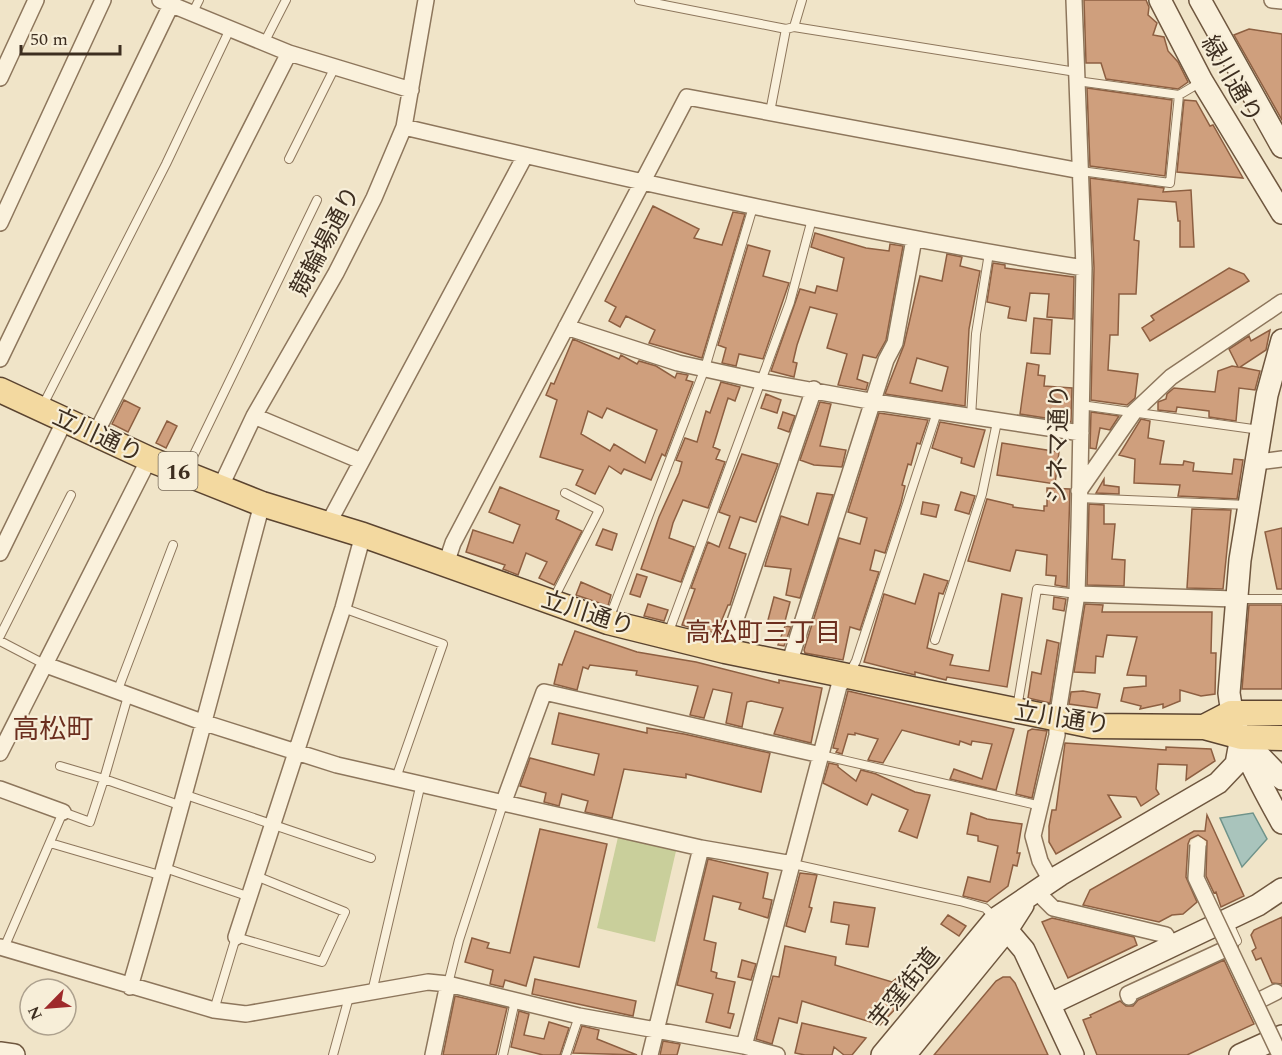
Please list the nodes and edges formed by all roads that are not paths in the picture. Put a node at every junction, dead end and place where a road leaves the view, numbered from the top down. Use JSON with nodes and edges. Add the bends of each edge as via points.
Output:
{"nodes":[{"id":1,"x":36,"y":0,"type":"edge"},
{"id":2,"x":103,"y":0,"type":"edge"},
{"id":3,"x":286,"y":0,"type":"edge"},
{"id":4,"x":426,"y":0,"type":"edge"},
{"id":5,"x":639,"y":0,"type":"edge"},
{"id":6,"x":802,"y":0,"type":"edge"},
{"id":7,"x":1074,"y":0,"type":"edge"},
{"id":8,"x":1160,"y":0,"type":"edge"},
{"id":9,"x":1200,"y":0,"type":"edge"},
{"id":10,"x":1272,"y":0,"type":"edge"},
{"id":11,"x":1282,"y":1,"type":"edge"},
{"id":12,"x":166,"y":3,"type":"edge"},
{"id":13,"x":195,"y":7,"type":"edge"},
{"id":14,"x":790,"y":28,"type":"junction"},
{"id":15,"x":230,"y":29,"type":"junction"},
{"id":16,"x":265,"y":41,"type":"junction"},
{"id":17,"x":289,"y":53,"type":"junction"},
{"id":18,"x":335,"y":67,"type":"junction"},
{"id":19,"x":1076,"y":77,"type":"junction"},
{"id":20,"x":0,"y":78,"type":"edge"},
{"id":21,"x":1202,"y":81,"type":"junction"},
{"id":22,"x":411,"y":90,"type":"junction"},
{"id":23,"x":1179,"y":95,"type":"junction"},
{"id":24,"x":770,"y":112,"type":"junction"},
{"id":25,"x":404,"y":127,"type":"junction"},
{"id":26,"x":1282,"y":147,"type":"edge"},
{"id":27,"x":525,"y":156,"type":"junction"},
{"id":28,"x":289,"y":159,"type":"dead end"},
{"id":29,"x":1081,"y":171,"type":"junction"},
{"id":30,"x":642,"y":182,"type":"junction"},
{"id":31,"x":317,"y":200,"type":"dead end"},
{"id":32,"x":753,"y":207,"type":"junction"},
{"id":33,"x":1282,"y":213,"type":"edge"},
{"id":34,"x":813,"y":219,"type":"junction"},
{"id":35,"x":0,"y":223,"type":"edge"},
{"id":36,"x":914,"y":239,"type":"junction"},
{"id":37,"x":989,"y":253,"type":"junction"},
{"id":38,"x":1084,"y":268,"type":"junction"},
{"id":39,"x":1282,"y":302,"type":"edge"},
{"id":40,"x":566,"y":327,"type":"junction"},
{"id":41,"x":1282,"y":340,"type":"edge"},
{"id":42,"x":0,"y":359,"type":"edge"},
{"id":43,"x":705,"y":368,"type":"junction"},
{"id":44,"x":760,"y":381,"type":"junction"},
{"id":45,"x":814,"y":389,"type":"junction"},
{"id":46,"x":0,"y":390,"type":"edge"},
{"id":47,"x":875,"y":402,"type":"junction"},
{"id":48,"x":1081,"y":405,"type":"junction"},
{"id":49,"x":42,"y":409,"type":"junction"},
{"id":50,"x":937,"y":412,"type":"junction"},
{"id":51,"x":1134,"y":412,"type":"junction"},
{"id":52,"x":254,"y":416,"type":"junction"},
{"id":53,"x":971,"y":417,"type":"junction"},
{"id":54,"x":65,"y":420,"type":"junction"},
{"id":55,"x":997,"y":422,"type":"junction"},
{"id":56,"x":1262,"y":430,"type":"junction"},
{"id":57,"x":1081,"y":433,"type":"junction"},
{"id":58,"x":95,"y":435,"type":"junction"},
{"id":59,"x":149,"y":459,"type":"junction"},
{"id":60,"x":1282,"y":459,"type":"edge"},
{"id":61,"x":361,"y":461,"type":"junction"},
{"id":62,"x":1257,"y":462,"type":"junction"},
{"id":63,"x":185,"y":473,"type":"junction"},
{"id":64,"x":220,"y":488,"type":"junction"},
{"id":65,"x":565,"y":493,"type":"dead end"},
{"id":66,"x":71,"y":495,"type":"dead end"},
{"id":67,"x":1079,"y":495,"type":"junction"},
{"id":68,"x":262,"y":504,"type":"junction"},
{"id":69,"x":1250,"y":505,"type":"junction"},
{"id":70,"x":328,"y":524,"type":"junction"},
{"id":71,"x":363,"y":535,"type":"junction"},
{"id":72,"x":173,"y":545,"type":"dead end"},
{"id":73,"x":0,"y":553,"type":"edge"},
{"id":74,"x":446,"y":564,"type":"junction"},
{"id":75,"x":1077,"y":594,"type":"junction"},
{"id":76,"x":1235,"y":599,"type":"junction"},
{"id":77,"x":1282,"y":599,"type":"edge"},
{"id":78,"x":552,"y":602,"type":"junction"},
{"id":79,"x":343,"y":608,"type":"junction"},
{"id":80,"x":608,"y":622,"type":"junction"},
{"id":81,"x":0,"y":636,"type":"edge"},
{"id":82,"x":666,"y":638,"type":"junction"},
{"id":83,"x":934,"y":640,"type":"dead end"},
{"id":84,"x":0,"y":641,"type":"edge"},
{"id":85,"x":725,"y":651,"type":"junction"},
{"id":86,"x":789,"y":664,"type":"junction"},
{"id":87,"x":46,"y":665,"type":"junction"},
{"id":88,"x":848,"y":675,"type":"junction"},
{"id":89,"x":122,"y":694,"type":"junction"},
{"id":90,"x":1017,"y":711,"type":"junction"},
{"id":91,"x":1282,"y":712,"type":"edge"},
{"id":92,"x":1231,"y":713,"type":"junction"},
{"id":93,"x":1057,"y":718,"type":"junction"},
{"id":94,"x":202,"y":722,"type":"junction"},
{"id":95,"x":1204,"y":727,"type":"junction"},
{"id":96,"x":1241,"y":737,"type":"junction"},
{"id":97,"x":1282,"y":738,"type":"edge"},
{"id":98,"x":295,"y":751,"type":"junction"},
{"id":99,"x":0,"y":753,"type":"edge"},
{"id":100,"x":821,"y":755,"type":"junction"},
{"id":101,"x":60,"y":766,"type":"dead end"},
{"id":102,"x":396,"y":778,"type":"junction"},
{"id":103,"x":104,"y":779,"type":"junction"},
{"id":104,"x":1282,"y":779,"type":"edge"},
{"id":105,"x":421,"y":783,"type":"junction"},
{"id":106,"x":0,"y":789,"type":"edge"},
{"id":107,"x":184,"y":800,"type":"junction"},
{"id":108,"x":503,"y":804,"type":"junction"},
{"id":109,"x":1041,"y":806,"type":"junction"},
{"id":110,"x":63,"y":812,"type":"junction"},
{"id":111,"x":1282,"y":823,"type":"edge"},
{"id":112,"x":273,"y":824,"type":"junction"},
{"id":113,"x":50,"y":843,"type":"junction"},
{"id":114,"x":1198,"y":845,"type":"dead end"},
{"id":115,"x":701,"y":848,"type":"junction"},
{"id":116,"x":371,"y":858,"type":"dead end"},
{"id":117,"x":794,"y":864,"type":"junction"},
{"id":118,"x":164,"y":872,"type":"junction"},
{"id":119,"x":256,"y":876,"type":"junction"},
{"id":120,"x":1282,"y":889,"type":"edge"},
{"id":121,"x":1037,"y":891,"type":"junction"},
{"id":122,"x":250,"y":897,"type":"junction"},
{"id":123,"x":1001,"y":924,"type":"junction"},
{"id":124,"x":236,"y":937,"type":"junction"},
{"id":125,"x":1229,"y":943,"type":"junction"},
{"id":126,"x":1172,"y":946,"type":"junction"},
{"id":127,"x":2,"y":947,"type":"edge"},
{"id":128,"x":974,"y":955,"type":"junction"},
{"id":129,"x":448,"y":984,"type":"junction"},
{"id":130,"x":130,"y":987,"type":"junction"},
{"id":131,"x":372,"y":992,"type":"junction"},
{"id":132,"x":1276,"y":992,"type":"dead end"},
{"id":133,"x":349,"y":997,"type":"junction"},
{"id":134,"x":1129,"y":997,"type":"dead end"},
{"id":135,"x":515,"y":1001,"type":"junction"},
{"id":136,"x":1050,"y":1004,"type":"junction"},
{"id":137,"x":214,"y":1010,"type":"junction"},
{"id":138,"x":1258,"y":1010,"type":"junction"},
{"id":139,"x":579,"y":1016,"type":"junction"},
{"id":140,"x":658,"y":1031,"type":"junction"},
{"id":141,"x":1282,"y":1036,"type":"edge"},
{"id":142,"x":744,"y":1046,"type":"junction"},
{"id":143,"x":0,"y":1052,"type":"edge"},
{"id":144,"x":14,"y":1055,"type":"edge"},
{"id":145,"x":333,"y":1055,"type":"edge"},
{"id":146,"x":433,"y":1055,"type":"edge"},
{"id":147,"x":503,"y":1055,"type":"edge"},
{"id":148,"x":566,"y":1055,"type":"edge"},
{"id":149,"x":650,"y":1055,"type":"edge"},
{"id":150,"x":777,"y":1055,"type":"edge"},
{"id":151,"x":882,"y":1055,"type":"edge"},
{"id":152,"x":905,"y":1055,"type":"edge"},
{"id":153,"x":1073,"y":1055,"type":"edge"},
{"id":154,"x":1240,"y":1055,"type":"edge"},
{"id":155,"x":1280,"y":1055,"type":"edge"}],
"edges":[{"from":1,"to":20,"type":"street"},
{"from":2,"to":35,"type":"street"},
{"from":3,"to":16,"type":"lane"},
{"from":4,"to":22,"type":"street","name":"競輪場通り"},
{"from":5,"to":14,"type":"lane"},
{"from":6,"to":14,"type":"lane"},
{"from":7,"to":19,"type":"street","name":"シネマ通り"},
{"from":8,"to":21,"type":"street","name":"緑川通り"},
{"from":9,"to":26,"type":"street","name":"緑川通り"},
{"from":10,"to":11,"type":"street"},
{"from":12,"to":13,"type":"street"},
{"from":12,"to":42,"type":"street"},
{"from":13,"to":15,"type":"street"},
{"from":14,"to":19,"type":"lane"},
{"from":14,"to":24,"type":"lane"},
{"from":15,"to":16,"type":"street"},
{"from":15,"to":49,"type":"lane"},
{"from":16,"to":17,"type":"street"},
{"from":17,"to":18,"type":"street"},
{"from":17,"to":58,"type":"street"},
{"from":18,"to":22,"type":"street"},
{"from":18,"to":28,"type":"lane"},
{"from":19,"to":23,"type":"lane"},
{"from":19,"to":29,"type":"street","name":"シネマ通り"},
{"from":21,"to":23,"type":"lane"},
{"from":21,"to":33,"type":"street","name":"緑川通り"},
{"from":22,"to":25,"type":"street","name":"競輪場通り"},
{"from":23,"to":29,"type":"lane","via":[[1170,183]]},
{"from":24,"to":29,"type":"street"},
{"from":24,"to":30,"type":"street","via":[[687,97]]},
{"from":25,"to":27,"type":"street"},
{"from":25,"to":52,"type":"street","name":"競輪場通り","via":[[336,273]]},
{"from":27,"to":30,"type":"street"},
{"from":27,"to":61,"type":"street"},
{"from":29,"to":38,"type":"street","name":"シネマ通り"},
{"from":30,"to":32,"type":"street"},
{"from":30,"to":40,"type":"street"},
{"from":31,"to":63,"type":"lane"},
{"from":32,"to":34,"type":"street"},
{"from":32,"to":43,"type":"lane"},
{"from":34,"to":36,"type":"street"},
{"from":34,"to":44,"type":"lane","via":[[790,302]]},
{"from":36,"to":37,"type":"street"},
{"from":36,"to":47,"type":"street","via":[[895,343],[886,360]]},
{"from":37,"to":38,"type":"street"},
{"from":37,"to":53,"type":"lane","via":[[976,334]]},
{"from":38,"to":48,"type":"street","name":"シネマ通り"},
{"from":39,"to":51,"type":"street","via":[[1187,364]]},
{"from":40,"to":43,"type":"street"},
{"from":40,"to":74,"type":"street","via":[[453,543]]},
{"from":41,"to":56,"type":"street","via":[[1275,357]]},
{"from":43,"to":44,"type":"street"},
{"from":43,"to":80,"type":"lane"},
{"from":44,"to":45,"type":"street"},
{"from":44,"to":82,"type":"lane"},
{"from":45,"to":47,"type":"street"},
{"from":45,"to":85,"type":"street"},
{"from":46,"to":49,"type":"main road","name":"立川通り","number":"16"},
{"from":47,"to":50,"type":"street"},
{"from":47,"to":86,"type":"street"},
{"from":48,"to":51,"type":"lane"},
{"from":48,"to":57,"type":"street","name":"シネマ通り"},
{"from":49,"to":54,"type":"main road","name":"立川通り","number":"16"},
{"from":50,"to":53,"type":"street"},
{"from":50,"to":88,"type":"lane","via":[[856,661]]},
{"from":51,"to":56,"type":"lane"},
{"from":51,"to":67,"type":"street"},
{"from":52,"to":61,"type":"street"},
{"from":52,"to":64,"type":"street","name":"競輪場通り"},
{"from":53,"to":55,"type":"street"},
{"from":54,"to":58,"type":"main road","name":"立川通り","number":"16"},
{"from":54,"to":73,"type":"street"},
{"from":55,"to":57,"type":"street"},
{"from":55,"to":83,"type":"lane","via":[[982,495]]},
{"from":56,"to":62,"type":"street"},
{"from":57,"to":67,"type":"street","name":"シネマ通り"},
{"from":58,"to":59,"type":"main road","name":"立川通り","number":"16"},
{"from":59,"to":63,"type":"main road","name":"立川通り","number":"16"},
{"from":59,"to":87,"type":"street"},
{"from":60,"to":62,"type":"street"},
{"from":61,"to":70,"type":"street"},
{"from":62,"to":69,"type":"street"},
{"from":63,"to":64,"type":"main road","name":"立川通り","number":"16"},
{"from":64,"to":68,"type":"main road","name":"立川通り","number":"16"},
{"from":65,"to":78,"type":"lane","via":[[599,510]]},
{"from":66,"to":81,"type":"lane"},
{"from":67,"to":69,"type":"lane"},
{"from":67,"to":75,"type":"street","name":"シネマ通り"},
{"from":68,"to":70,"type":"main road","name":"立川通り","number":"16"},
{"from":68,"to":94,"type":"street"},
{"from":69,"to":76,"type":"street"},
{"from":70,"to":71,"type":"main road","name":"立川通り","number":"16"},
{"from":71,"to":74,"type":"main road","name":"立川通り","number":"16"},
{"from":71,"to":79,"type":"street"},
{"from":72,"to":89,"type":"lane"},
{"from":74,"to":78,"type":"main road","name":"立川通り","number":"16"},
{"from":75,"to":76,"type":"street"},
{"from":75,"to":90,"type":"lane","via":[[1037,589]]},
{"from":75,"to":93,"type":"street","name":"シネマ通り"},
{"from":76,"to":77,"type":"lane"},
{"from":76,"to":92,"type":"street"},
{"from":78,"to":80,"type":"main road","name":"立川通り","number":"16"},
{"from":79,"to":98,"type":"street"},
{"from":79,"to":102,"type":"lane","via":[[443,644]]},
{"from":80,"to":82,"type":"main road","name":"立川通り","number":"16"},
{"from":82,"to":85,"type":"main road","name":"立川通り","number":"16"},
{"from":84,"to":87,"type":"lane"},
{"from":85,"to":86,"type":"main road","name":"立川通り","number":"16"},
{"from":86,"to":88,"type":"main road","name":"立川通り","number":"16"},
{"from":87,"to":89,"type":"street"},
{"from":87,"to":99,"type":"street"},
{"from":88,"to":90,"type":"main road","name":"立川通り","number":"16"},
{"from":88,"to":100,"type":"street","via":[[839,686]]},
{"from":89,"to":94,"type":"street"},
{"from":89,"to":103,"type":"lane"},
{"from":90,"to":93,"type":"main road","name":"立川通り","number":"16"},
{"from":91,"to":92,"type":"main road","number":"16"},
{"from":92,"to":95,"type":"main road","number":"16"},
{"from":92,"to":96,"type":"street"},
{"from":93,"to":95,"type":"main road","name":"立川通り","number":"16","via":[[1093,726]]},
{"from":93,"to":109,"type":"street","name":"シネマ通り","via":[[1057,735]]},
{"from":94,"to":98,"type":"street"},
{"from":94,"to":107,"type":"street"},
{"from":95,"to":96,"type":"main road","number":"16"},
{"from":96,"to":97,"type":"main road","number":"16"},
{"from":96,"to":104,"type":"street"},
{"from":96,"to":111,"type":"street"},
{"from":96,"to":121,"type":"street","via":[[1236,764],[1218,783]]},
{"from":98,"to":102,"type":"street"},
{"from":98,"to":112,"type":"street"},
{"from":100,"to":108,"type":"street","via":[[544,692]]},
{"from":100,"to":109,"type":"lane"},
{"from":100,"to":117,"type":"street"},
{"from":101,"to":103,"type":"lane"},
{"from":102,"to":105,"type":"street"},
{"from":103,"to":107,"type":"lane"},
{"from":103,"to":110,"type":"lane","via":[[90,822]]},
{"from":105,"to":108,"type":"street"},
{"from":105,"to":131,"type":"lane"},
{"from":106,"to":110,"type":"street"},
{"from":107,"to":112,"type":"lane"},
{"from":107,"to":118,"type":"street"},
{"from":108,"to":115,"type":"street"},
{"from":108,"to":129,"type":"lane"},
{"from":109,"to":121,"type":"street","name":"シネマ通り","via":[[1033,836],[1040,861]]},
{"from":110,"to":113,"type":"lane"},
{"from":112,"to":116,"type":"lane"},
{"from":112,"to":119,"type":"street"},
{"from":113,"to":118,"type":"lane"},
{"from":113,"to":127,"type":"lane"},
{"from":114,"to":125,"type":"street","bridge":true,"via":[[1196,878]]},
{"from":115,"to":117,"type":"street"},
{"from":115,"to":140,"type":"street"},
{"from":117,"to":123,"type":"lane","via":[[985,908]]},
{"from":117,"to":142,"type":"street"},
{"from":118,"to":122,"type":"lane"},
{"from":118,"to":130,"type":"street"},
{"from":119,"to":122,"type":"street"},
{"from":119,"to":124,"type":"lane","via":[[345,912],[322,962]]},
{"from":120,"to":125,"type":"street"},
{"from":121,"to":123,"type":"street"},
{"from":121,"to":126,"type":"street","via":[[1053,908],[1166,935]]},
{"from":122,"to":124,"type":"street"},
{"from":123,"to":128,"type":"street"},
{"from":123,"to":136,"type":"street","via":[[1024,950]]},
{"from":124,"to":137,"type":"lane"},
{"from":125,"to":126,"type":"street"},
{"from":125,"to":134,"type":"street","via":[[1128,994]]},
{"from":125,"to":138,"type":"street","bridge":true},
{"from":126,"to":136,"type":"street"},
{"from":127,"to":130,"type":"street"},
{"from":128,"to":151,"type":"street","name":"芋窪街道"},
{"from":128,"to":152,"type":"street","name":"芋窪街道"},
{"from":129,"to":131,"type":"street","via":[[428,982]]},
{"from":129,"to":135,"type":"street"},
{"from":129,"to":146,"type":"street"},
{"from":130,"to":137,"type":"street"},
{"from":131,"to":133,"type":"street"},
{"from":132,"to":138,"type":"street"},
{"from":133,"to":137,"type":"street","via":[[246,1014]]},
{"from":133,"to":145,"type":"lane"},
{"from":135,"to":139,"type":"street"},
{"from":135,"to":147,"type":"lane"},
{"from":136,"to":153,"type":"street"},
{"from":138,"to":155,"type":"street","bridge":true},
{"from":139,"to":140,"type":"street"},
{"from":139,"to":148,"type":"lane"},
{"from":140,"to":142,"type":"street"},
{"from":140,"to":149,"type":"street"},
{"from":141,"to":154,"type":"street"},
{"from":142,"to":150,"type":"street"},
{"from":143,"to":144,"type":"street"}]}
